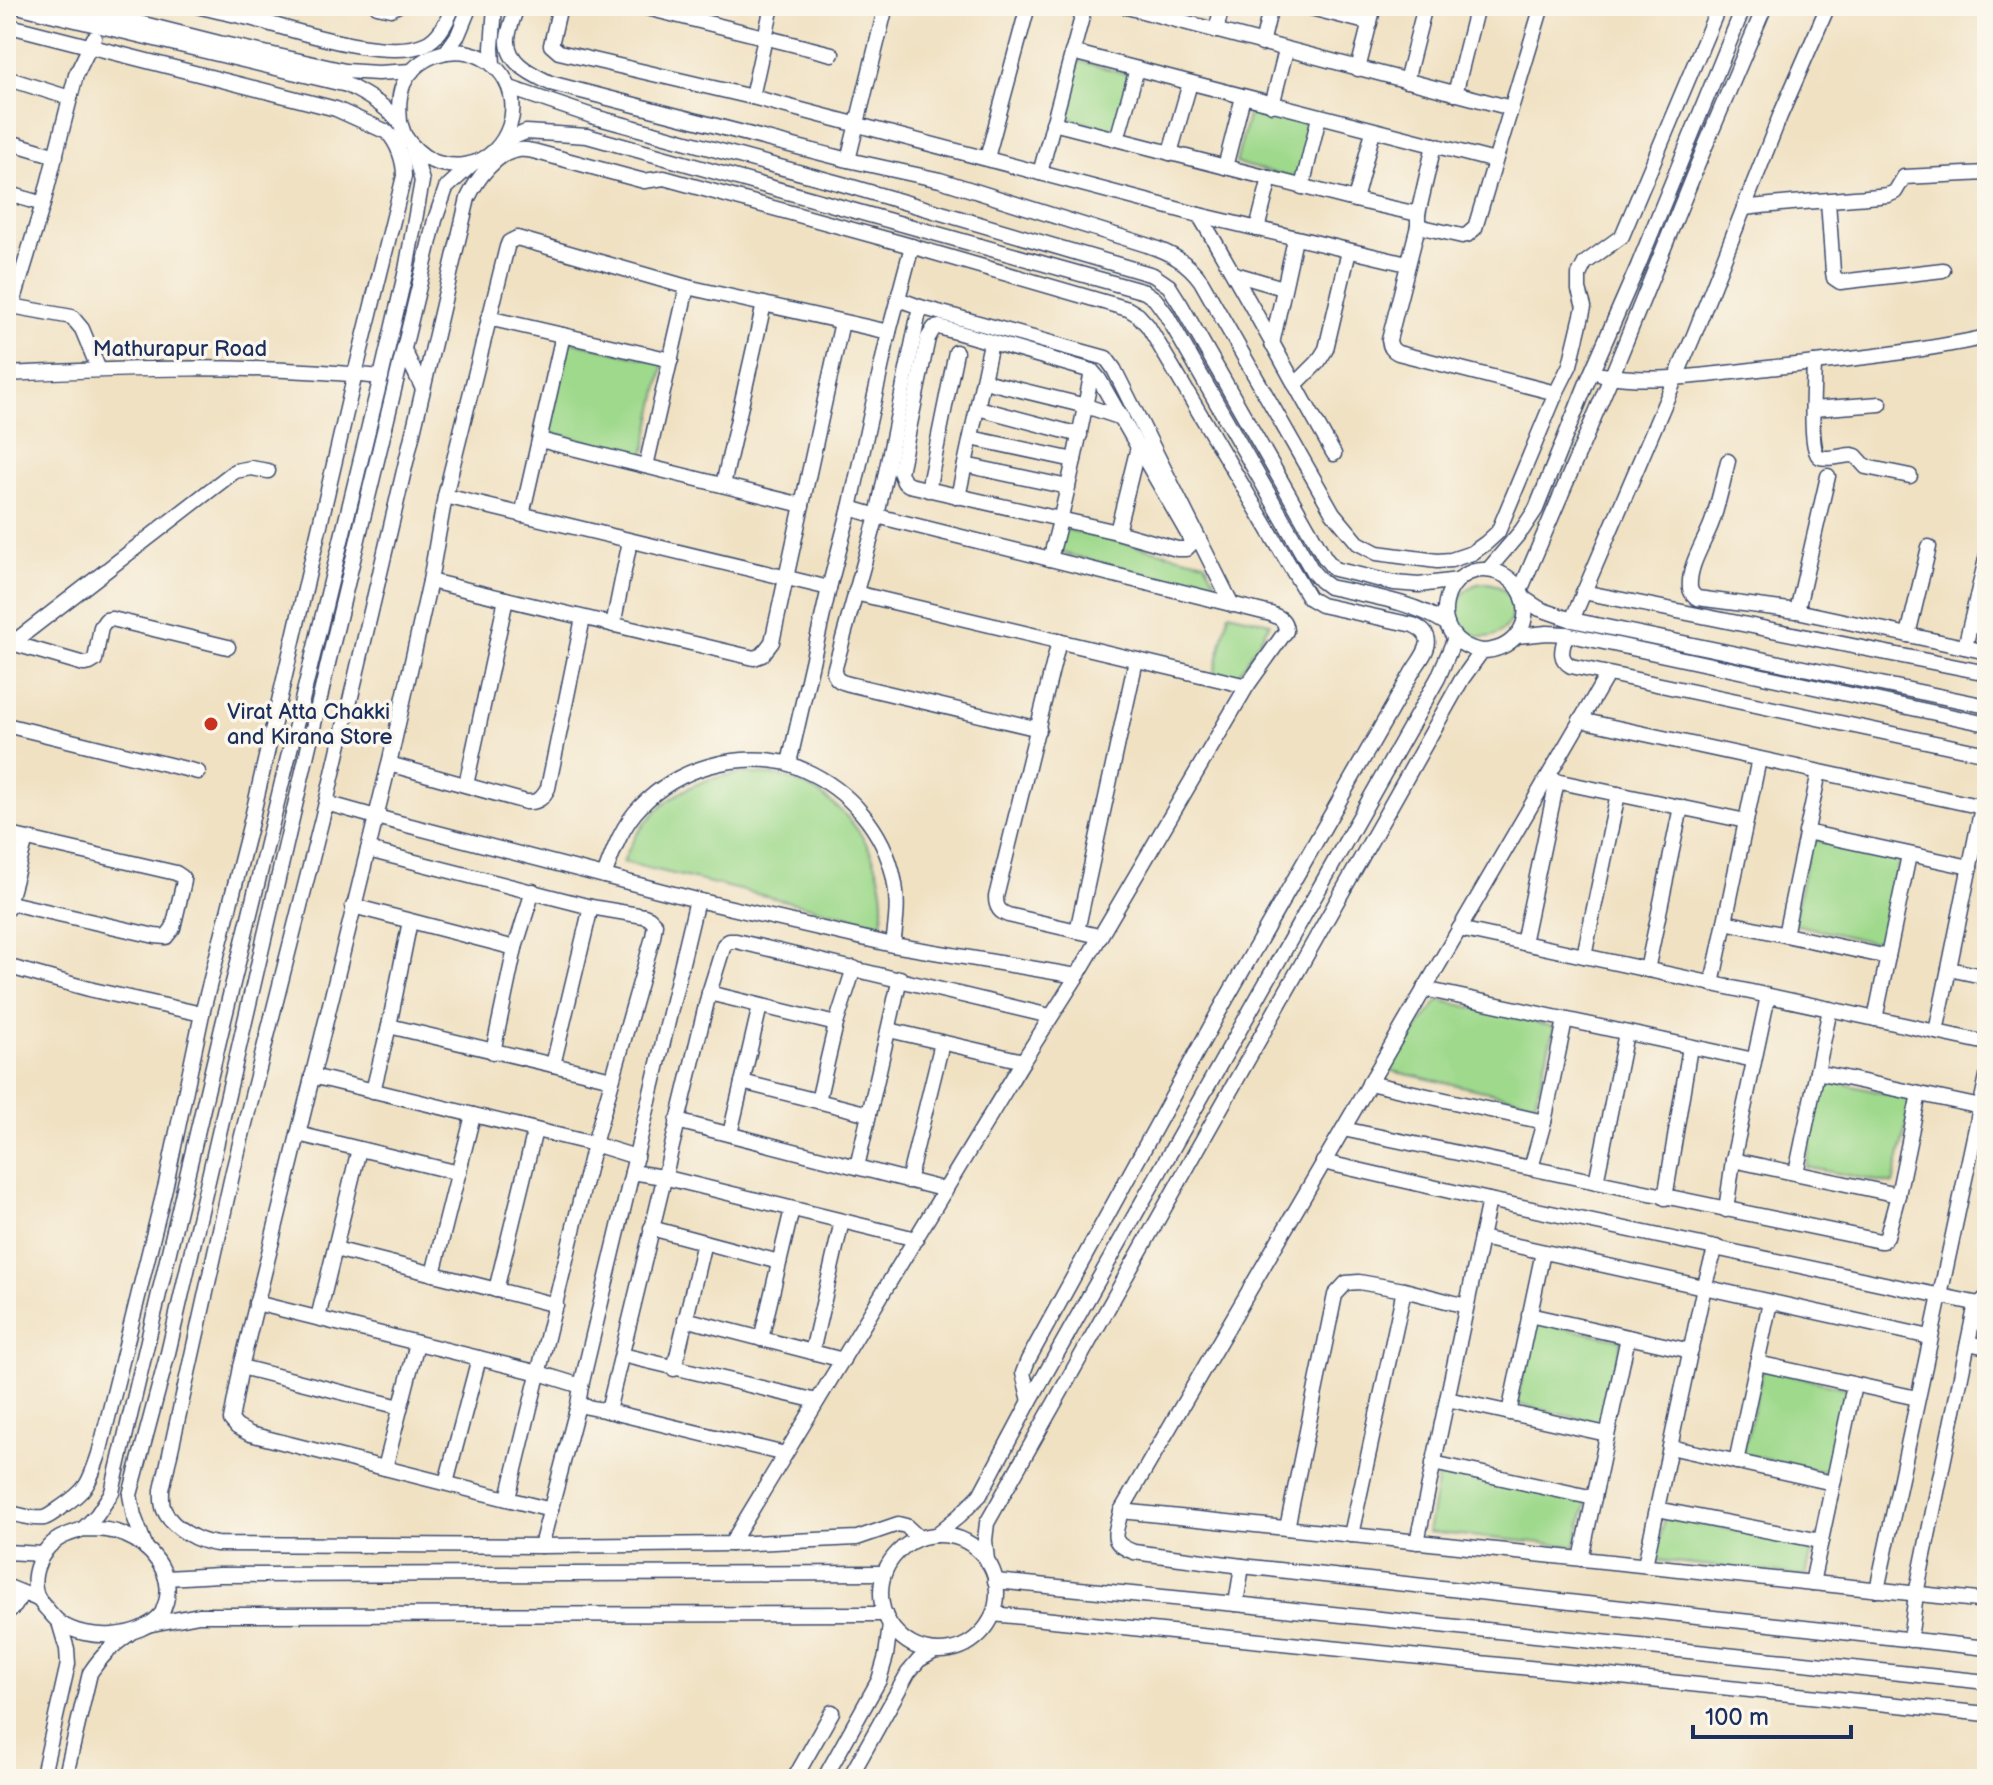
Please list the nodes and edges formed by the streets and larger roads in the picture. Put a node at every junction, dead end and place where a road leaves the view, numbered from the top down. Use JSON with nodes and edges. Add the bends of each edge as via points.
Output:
{"nodes":[{"id":1,"x":17,"y":6,"type":"edge"},
{"id":2,"x":72,"y":6,"type":"edge"},
{"id":3,"x":197,"y":6,"type":"edge"},
{"id":4,"x":377,"y":6,"type":"edge"},
{"id":5,"x":397,"y":6,"type":"edge"},
{"id":6,"x":453,"y":6,"type":"edge"},
{"id":7,"x":470,"y":6,"type":"edge"},
{"id":8,"x":495,"y":6,"type":"edge"},
{"id":9,"x":517,"y":6,"type":"edge"},
{"id":10,"x":560,"y":6,"type":"edge"},
{"id":11,"x":639,"y":6,"type":"edge"},
{"id":12,"x":772,"y":6,"type":"edge"},
{"id":13,"x":886,"y":6,"type":"edge"},
{"id":14,"x":1028,"y":6,"type":"edge"},
{"id":15,"x":1085,"y":6,"type":"edge"},
{"id":16,"x":1123,"y":6,"type":"edge"},
{"id":17,"x":1222,"y":6,"type":"edge"},
{"id":18,"x":1271,"y":6,"type":"edge"},
{"id":19,"x":1303,"y":6,"type":"edge"},
{"id":20,"x":1374,"y":6,"type":"edge"},
{"id":21,"x":1425,"y":6,"type":"edge"},
{"id":22,"x":1477,"y":6,"type":"edge"},
{"id":23,"x":1719,"y":6,"type":"edge"},
{"id":24,"x":1744,"y":6,"type":"edge"},
{"id":25,"x":1765,"y":6,"type":"edge"},
{"id":26,"x":1828,"y":6,"type":"edge"},
{"id":27,"x":1536,"y":7,"type":"edge"},
{"id":28,"x":1370,"y":23,"type":"junction"},
{"id":29,"x":6,"y":25,"type":"edge"},
{"id":30,"x":100,"y":27,"type":"junction"},
{"id":31,"x":1216,"y":31,"type":"junction"},
{"id":32,"x":764,"y":37,"type":"junction"},
{"id":33,"x":1262,"y":44,"type":"junction"},
{"id":34,"x":90,"y":46,"type":"junction"},
{"id":35,"x":1286,"y":50,"type":"junction"},
{"id":36,"x":446,"y":52,"type":"junction"},
{"id":37,"x":1072,"y":52,"type":"junction"},
{"id":38,"x":832,"y":54,"type":"dead end"},
{"id":39,"x":493,"y":65,"type":"junction"},
{"id":40,"x":1137,"y":69,"type":"junction"},
{"id":41,"x":1358,"y":69,"type":"junction"},
{"id":42,"x":412,"y":71,"type":"junction"},
{"id":43,"x":6,"y":78,"type":"edge"},
{"id":44,"x":1406,"y":81,"type":"junction"},
{"id":45,"x":1190,"y":83,"type":"junction"},
{"id":46,"x":510,"y":88,"type":"junction"},
{"id":47,"x":1455,"y":94,"type":"junction"},
{"id":48,"x":752,"y":97,"type":"junction"},
{"id":49,"x":1243,"y":97,"type":"junction"},
{"id":50,"x":70,"y":98,"type":"junction"},
{"id":51,"x":1272,"y":105,"type":"junction"},
{"id":52,"x":1511,"y":108,"type":"junction"},
{"id":53,"x":1319,"y":117,"type":"junction"},
{"id":54,"x":400,"y":122,"type":"junction"},
{"id":55,"x":1053,"y":123,"type":"junction"},
{"id":56,"x":857,"y":124,"type":"junction"},
{"id":57,"x":1373,"y":131,"type":"junction"},
{"id":58,"x":1117,"y":139,"type":"junction"},
{"id":59,"x":6,"y":141,"type":"edge"},
{"id":60,"x":504,"y":141,"type":"junction"},
{"id":61,"x":1434,"y":145,"type":"junction"},
{"id":62,"x":412,"y":146,"type":"junction"},
{"id":63,"x":1170,"y":153,"type":"junction"},
{"id":64,"x":56,"y":156,"type":"junction"},
{"id":65,"x":987,"y":158,"type":"junction"},
{"id":66,"x":848,"y":160,"type":"junction"},
{"id":67,"x":1495,"y":161,"type":"junction"},
{"id":68,"x":471,"y":165,"type":"junction"},
{"id":69,"x":1225,"y":167,"type":"junction"},
{"id":70,"x":1040,"y":173,"type":"junction"},
{"id":71,"x":1987,"y":173,"type":"edge"},
{"id":72,"x":1270,"y":178,"type":"junction"},
{"id":73,"x":1302,"y":187,"type":"junction"},
{"id":74,"x":6,"y":193,"type":"edge"},
{"id":75,"x":1355,"y":200,"type":"junction"},
{"id":76,"x":1828,"y":201,"type":"junction"},
{"id":77,"x":43,"y":204,"type":"junction"},
{"id":78,"x":1744,"y":208,"type":"junction"},
{"id":79,"x":1199,"y":215,"type":"junction"},
{"id":80,"x":1418,"y":220,"type":"junction"},
{"id":81,"x":1257,"y":229,"type":"junction"},
{"id":82,"x":1295,"y":239,"type":"junction"},
{"id":83,"x":912,"y":246,"type":"junction"},
{"id":84,"x":1349,"y":251,"type":"junction"},
{"id":85,"x":1407,"y":264,"type":"junction"},
{"id":86,"x":1943,"y":270,"type":"dead end"},
{"id":87,"x":1235,"y":274,"type":"junction"},
{"id":88,"x":687,"y":287,"type":"junction"},
{"id":89,"x":1283,"y":288,"type":"junction"},
{"id":90,"x":898,"y":299,"type":"junction"},
{"id":91,"x":764,"y":304,"type":"junction"},
{"id":92,"x":9,"y":306,"type":"edge"},
{"id":93,"x":920,"y":307,"type":"junction"},
{"id":94,"x":488,"y":318,"type":"junction"},
{"id":95,"x":842,"y":322,"type":"junction"},
{"id":96,"x":889,"y":332,"type":"junction"},
{"id":97,"x":563,"y":335,"type":"junction"},
{"id":98,"x":1987,"y":337,"type":"edge"},
{"id":99,"x":991,"y":343,"type":"junction"},
{"id":100,"x":1272,"y":344,"type":"junction"},
{"id":101,"x":404,"y":350,"type":"junction"},
{"id":102,"x":956,"y":352,"type":"dead end"},
{"id":103,"x":671,"y":360,"type":"junction"},
{"id":104,"x":1814,"y":363,"type":"junction"},
{"id":105,"x":1570,"y":365,"type":"junction"},
{"id":106,"x":99,"y":370,"type":"junction"},
{"id":107,"x":1092,"y":371,"type":"junction"},
{"id":108,"x":1591,"y":373,"type":"junction"},
{"id":109,"x":6,"y":374,"type":"edge"},
{"id":110,"x":355,"y":374,"type":"junction"},
{"id":111,"x":381,"y":377,"type":"junction"},
{"id":112,"x":1611,"y":377,"type":"junction"},
{"id":113,"x":1675,"y":378,"type":"junction"},
{"id":114,"x":984,"y":381,"type":"junction"},
{"id":115,"x":1295,"y":385,"type":"junction"},
{"id":116,"x":423,"y":389,"type":"junction"},
{"id":117,"x":1556,"y":393,"type":"junction"},
{"id":118,"x":1880,"y":404,"type":"dead end"},
{"id":119,"x":1086,"y":406,"type":"junction"},
{"id":120,"x":978,"y":408,"type":"junction"},
{"id":121,"x":1813,"y":409,"type":"junction"},
{"id":122,"x":1122,"y":418,"type":"junction"},
{"id":123,"x":1080,"y":435,"type":"junction"},
{"id":124,"x":971,"y":438,"type":"junction"},
{"id":125,"x":540,"y":440,"type":"junction"},
{"id":126,"x":1138,"y":447,"type":"junction"},
{"id":127,"x":1334,"y":454,"type":"dead end"},
{"id":128,"x":1074,"y":460,"type":"junction"},
{"id":129,"x":1728,"y":461,"type":"dead end"},
{"id":130,"x":965,"y":465,"type":"junction"},
{"id":131,"x":646,"y":466,"type":"junction"},
{"id":132,"x":268,"y":471,"type":"dead end"},
{"id":133,"x":1828,"y":476,"type":"dead end"},
{"id":134,"x":1910,"y":476,"type":"dead end"},
{"id":135,"x":723,"y":485,"type":"junction"},
{"id":136,"x":1068,"y":487,"type":"junction"},
{"id":137,"x":928,"y":490,"type":"junction"},
{"id":138,"x":445,"y":496,"type":"junction"},
{"id":139,"x":958,"y":497,"type":"junction"},
{"id":140,"x":802,"y":505,"type":"junction"},
{"id":141,"x":850,"y":508,"type":"junction"},
{"id":142,"x":522,"y":515,"type":"junction"},
{"id":143,"x":877,"y":516,"type":"junction"},
{"id":144,"x":1061,"y":520,"type":"junction"},
{"id":145,"x":1117,"y":532,"type":"junction"},
{"id":146,"x":630,"y":541,"type":"junction"},
{"id":147,"x":1929,"y":547,"type":"dead end"},
{"id":148,"x":1379,"y":554,"type":"junction"},
{"id":149,"x":1987,"y":555,"type":"edge"},
{"id":150,"x":1050,"y":559,"type":"junction"},
{"id":151,"x":1488,"y":570,"type":"junction"},
{"id":152,"x":1370,"y":578,"type":"junction"},
{"id":153,"x":785,"y":579,"type":"junction"},
{"id":154,"x":1458,"y":580,"type":"junction"},
{"id":155,"x":430,"y":581,"type":"junction"},
{"id":156,"x":829,"y":588,"type":"junction"},
{"id":157,"x":1583,"y":592,"type":"junction"},
{"id":158,"x":855,"y":593,"type":"junction"},
{"id":159,"x":1522,"y":594,"type":"junction"},
{"id":160,"x":1375,"y":598,"type":"junction"},
{"id":161,"x":506,"y":599,"type":"junction"},
{"id":162,"x":1232,"y":605,"type":"junction"},
{"id":163,"x":1797,"y":611,"type":"junction"},
{"id":164,"x":1372,"y":616,"type":"junction"},
{"id":165,"x":583,"y":618,"type":"junction"},
{"id":166,"x":1447,"y":624,"type":"junction"},
{"id":167,"x":613,"y":625,"type":"junction"},
{"id":168,"x":1569,"y":627,"type":"junction"},
{"id":169,"x":1908,"y":635,"type":"junction"},
{"id":170,"x":1517,"y":636,"type":"junction"},
{"id":171,"x":1455,"y":638,"type":"junction"},
{"id":172,"x":1059,"y":641,"type":"junction"},
{"id":173,"x":9,"y":645,"type":"edge"},
{"id":174,"x":228,"y":647,"type":"dead end"},
{"id":175,"x":1965,"y":647,"type":"junction"},
{"id":176,"x":1482,"y":651,"type":"junction"},
{"id":177,"x":1987,"y":652,"type":"edge"},
{"id":178,"x":1136,"y":660,"type":"junction"},
{"id":179,"x":1987,"y":673,"type":"edge"},
{"id":180,"x":1607,"y":675,"type":"junction"},
{"id":181,"x":1247,"y":686,"type":"junction"},
{"id":182,"x":1987,"y":706,"type":"edge"},
{"id":183,"x":1580,"y":720,"type":"junction"},
{"id":184,"x":1987,"y":724,"type":"edge"},
{"id":185,"x":6,"y":725,"type":"edge"},
{"id":186,"x":1039,"y":729,"type":"junction"},
{"id":187,"x":1987,"y":754,"type":"edge"},
{"id":188,"x":1759,"y":759,"type":"junction"},
{"id":189,"x":789,"y":763,"type":"junction"},
{"id":190,"x":389,"y":764,"type":"junction"},
{"id":191,"x":198,"y":772,"type":"dead end"},
{"id":192,"x":1819,"y":772,"type":"junction"},
{"id":193,"x":1551,"y":780,"type":"junction"},
{"id":194,"x":466,"y":785,"type":"junction"},
{"id":195,"x":1618,"y":794,"type":"junction"},
{"id":196,"x":326,"y":803,"type":"junction"},
{"id":197,"x":1681,"y":807,"type":"junction"},
{"id":198,"x":1985,"y":807,"type":"edge"},
{"id":199,"x":376,"y":817,"type":"junction"},
{"id":200,"x":1746,"y":821,"type":"junction"},
{"id":201,"x":1806,"y":832,"type":"junction"},
{"id":202,"x":6,"y":834,"type":"edge"},
{"id":203,"x":26,"y":839,"type":"junction"},
{"id":204,"x":368,"y":850,"type":"junction"},
{"id":205,"x":1909,"y":855,"type":"junction"},
{"id":206,"x":1970,"y":867,"type":"junction"},
{"id":207,"x":604,"y":876,"type":"junction"},
{"id":208,"x":533,"y":891,"type":"junction"},
{"id":209,"x":697,"y":900,"type":"junction"},
{"id":210,"x":7,"y":906,"type":"edge"},
{"id":211,"x":353,"y":906,"type":"junction"},
{"id":212,"x":591,"y":907,"type":"junction"},
{"id":213,"x":410,"y":921,"type":"junction"},
{"id":214,"x":1725,"y":922,"type":"junction"},
{"id":215,"x":1459,"y":929,"type":"junction"},
{"id":216,"x":1077,"y":931,"type":"junction"},
{"id":217,"x":1785,"y":935,"type":"junction"},
{"id":218,"x":1099,"y":936,"type":"junction"},
{"id":219,"x":1523,"y":943,"type":"junction"},
{"id":220,"x":893,"y":945,"type":"junction"},
{"id":221,"x":515,"y":948,"type":"junction"},
{"id":222,"x":1584,"y":956,"type":"junction"},
{"id":223,"x":1888,"y":957,"type":"junction"},
{"id":224,"x":6,"y":966,"type":"edge"},
{"id":225,"x":854,"y":968,"type":"junction"},
{"id":226,"x":1949,"y":969,"type":"junction"},
{"id":227,"x":1647,"y":970,"type":"junction"},
{"id":228,"x":1077,"y":976,"type":"junction"},
{"id":229,"x":1987,"y":977,"type":"edge"},
{"id":230,"x":900,"y":978,"type":"junction"},
{"id":231,"x":1712,"y":984,"type":"junction"},
{"id":232,"x":1424,"y":989,"type":"junction"},
{"id":233,"x":709,"y":993,"type":"junction"},
{"id":234,"x":1768,"y":996,"type":"junction"},
{"id":235,"x":760,"y":1006,"type":"junction"},
{"id":236,"x":1830,"y":1009,"type":"junction"},
{"id":237,"x":202,"y":1014,"type":"junction"},
{"id":238,"x":1050,"y":1016,"type":"junction"},
{"id":239,"x":1875,"y":1019,"type":"junction"},
{"id":240,"x":1565,"y":1020,"type":"junction"},
{"id":241,"x":836,"y":1024,"type":"junction"},
{"id":242,"x":389,"y":1026,"type":"junction"},
{"id":243,"x":889,"y":1030,"type":"junction"},
{"id":244,"x":1936,"y":1032,"type":"junction"},
{"id":245,"x":1626,"y":1033,"type":"junction"},
{"id":246,"x":942,"y":1043,"type":"junction"},
{"id":247,"x":1987,"y":1043,"type":"edge"},
{"id":248,"x":1690,"y":1047,"type":"junction"},
{"id":249,"x":493,"y":1052,"type":"junction"},
{"id":250,"x":1754,"y":1060,"type":"junction"},
{"id":251,"x":1023,"y":1061,"type":"junction"},
{"id":252,"x":553,"y":1065,"type":"junction"},
{"id":253,"x":1817,"y":1072,"type":"junction"},
{"id":254,"x":312,"y":1076,"type":"junction"},
{"id":255,"x":1987,"y":1076,"type":"edge"},
{"id":256,"x":612,"y":1079,"type":"junction"},
{"id":257,"x":742,"y":1082,"type":"junction"},
{"id":258,"x":1369,"y":1083,"type":"junction"},
{"id":259,"x":373,"y":1091,"type":"junction"},
{"id":260,"x":1919,"y":1094,"type":"junction"},
{"id":261,"x":818,"y":1101,"type":"junction"},
{"id":262,"x":1981,"y":1107,"type":"junction"},
{"id":263,"x":869,"y":1114,"type":"junction"},
{"id":264,"x":473,"y":1115,"type":"junction"},
{"id":265,"x":677,"y":1121,"type":"junction"},
{"id":266,"x":1544,"y":1122,"type":"junction"},
{"id":267,"x":1343,"y":1129,"type":"junction"},
{"id":268,"x":535,"y":1130,"type":"junction"},
{"id":269,"x":298,"y":1134,"type":"junction"},
{"id":270,"x":730,"y":1134,"type":"junction"},
{"id":271,"x":594,"y":1144,"type":"junction"},
{"id":272,"x":359,"y":1149,"type":"junction"},
{"id":273,"x":1733,"y":1160,"type":"junction"},
{"id":274,"x":1323,"y":1162,"type":"junction"},
{"id":275,"x":634,"y":1164,"type":"junction"},
{"id":276,"x":857,"y":1167,"type":"junction"},
{"id":277,"x":1531,"y":1168,"type":"junction"},
{"id":278,"x":459,"y":1173,"type":"junction"},
{"id":279,"x":1796,"y":1173,"type":"junction"},
{"id":280,"x":663,"y":1177,"type":"junction"},
{"id":281,"x":908,"y":1181,"type":"junction"},
{"id":282,"x":1596,"y":1182,"type":"junction"},
{"id":283,"x":946,"y":1190,"type":"junction"},
{"id":284,"x":1898,"y":1195,"type":"junction"},
{"id":285,"x":1665,"y":1198,"type":"junction"},
{"id":286,"x":1489,"y":1200,"type":"junction"},
{"id":287,"x":792,"y":1209,"type":"junction"},
{"id":288,"x":1726,"y":1210,"type":"junction"},
{"id":289,"x":842,"y":1221,"type":"junction"},
{"id":290,"x":651,"y":1228,"type":"junction"},
{"id":291,"x":1481,"y":1238,"type":"junction"},
{"id":292,"x":916,"y":1239,"type":"junction"},
{"id":293,"x":704,"y":1242,"type":"junction"},
{"id":294,"x":1716,"y":1247,"type":"junction"},
{"id":295,"x":335,"y":1249,"type":"junction"},
{"id":296,"x":1543,"y":1252,"type":"junction"},
{"id":297,"x":779,"y":1262,"type":"junction"},
{"id":298,"x":433,"y":1274,"type":"junction"},
{"id":299,"x":1704,"y":1287,"type":"junction"},
{"id":300,"x":496,"y":1290,"type":"junction"},
{"id":301,"x":1404,"y":1290,"type":"junction"},
{"id":302,"x":1941,"y":1297,"type":"junction"},
{"id":303,"x":1983,"y":1300,"type":"edge"},
{"id":304,"x":1770,"y":1302,"type":"junction"},
{"id":305,"x":256,"y":1303,"type":"junction"},
{"id":306,"x":556,"y":1305,"type":"junction"},
{"id":307,"x":1466,"y":1306,"type":"junction"},
{"id":308,"x":1529,"y":1315,"type":"junction"},
{"id":309,"x":318,"y":1318,"type":"junction"},
{"id":310,"x":685,"y":1319,"type":"junction"},
{"id":311,"x":132,"y":1324,"type":"junction"},
{"id":312,"x":199,"y":1327,"type":"junction"},
{"id":313,"x":151,"y":1328,"type":"junction"},
{"id":314,"x":1628,"y":1337,"type":"junction"},
{"id":315,"x":1930,"y":1337,"type":"junction"},
{"id":316,"x":761,"y":1339,"type":"junction"},
{"id":317,"x":417,"y":1343,"type":"junction"},
{"id":318,"x":1968,"y":1343,"type":"junction"},
{"id":319,"x":1987,"y":1347,"type":"edge"},
{"id":320,"x":1691,"y":1351,"type":"junction"},
{"id":321,"x":812,"y":1352,"type":"junction"},
{"id":322,"x":168,"y":1353,"type":"junction"},
{"id":323,"x":622,"y":1355,"type":"junction"},
{"id":324,"x":479,"y":1358,"type":"junction"},
{"id":325,"x":843,"y":1360,"type":"junction"},
{"id":326,"x":1757,"y":1363,"type":"junction"},
{"id":327,"x":241,"y":1367,"type":"junction"},
{"id":328,"x":674,"y":1369,"type":"junction"},
{"id":329,"x":539,"y":1373,"type":"junction"},
{"id":330,"x":1854,"y":1385,"type":"junction"},
{"id":331,"x":581,"y":1386,"type":"junction"},
{"id":332,"x":1917,"y":1398,"type":"junction"},
{"id":333,"x":1447,"y":1399,"type":"junction"},
{"id":334,"x":817,"y":1401,"type":"junction"},
{"id":335,"x":1030,"y":1401,"type":"junction"},
{"id":336,"x":578,"y":1405,"type":"junction"},
{"id":337,"x":400,"y":1407,"type":"junction"},
{"id":338,"x":608,"y":1411,"type":"junction"},
{"id":339,"x":1509,"y":1413,"type":"junction"},
{"id":340,"x":1607,"y":1434,"type":"junction"},
{"id":341,"x":1670,"y":1447,"type":"junction"},
{"id":342,"x":785,"y":1454,"type":"junction"},
{"id":343,"x":1736,"y":1462,"type":"junction"},
{"id":344,"x":1433,"y":1463,"type":"junction"},
{"id":345,"x":385,"y":1468,"type":"junction"},
{"id":346,"x":446,"y":1483,"type":"junction"},
{"id":347,"x":1833,"y":1483,"type":"junction"},
{"id":348,"x":508,"y":1498,"type":"junction"},
{"id":349,"x":1594,"y":1498,"type":"junction"},
{"id":350,"x":1657,"y":1509,"type":"junction"},
{"id":351,"x":551,"y":1510,"type":"junction"},
{"id":352,"x":1121,"y":1511,"type":"junction"},
{"id":353,"x":6,"y":1512,"type":"edge"},
{"id":354,"x":1287,"y":1528,"type":"junction"},
{"id":355,"x":83,"y":1529,"type":"junction"},
{"id":356,"x":936,"y":1535,"type":"junction"},
{"id":357,"x":1351,"y":1535,"type":"junction"},
{"id":358,"x":919,"y":1538,"type":"junction"},
{"id":359,"x":1821,"y":1541,"type":"junction"},
{"id":360,"x":1417,"y":1542,"type":"junction"},
{"id":361,"x":731,"y":1544,"type":"junction"},
{"id":362,"x":541,"y":1546,"type":"junction"},
{"id":363,"x":146,"y":1548,"type":"junction"},
{"id":364,"x":6,"y":1552,"type":"edge"},
{"id":365,"x":42,"y":1554,"type":"junction"},
{"id":366,"x":1581,"y":1559,"type":"junction"},
{"id":367,"x":987,"y":1561,"type":"junction"},
{"id":368,"x":1645,"y":1565,"type":"junction"},
{"id":369,"x":1242,"y":1566,"type":"junction"},
{"id":370,"x":884,"y":1573,"type":"junction"},
{"id":371,"x":166,"y":1578,"type":"junction"},
{"id":372,"x":995,"y":1581,"type":"junction"},
{"id":373,"x":1812,"y":1583,"type":"junction"},
{"id":374,"x":6,"y":1586,"type":"edge"},
{"id":375,"x":1877,"y":1590,"type":"junction"},
{"id":376,"x":22,"y":1593,"type":"junction"},
{"id":377,"x":1916,"y":1594,"type":"junction"},
{"id":378,"x":38,"y":1599,"type":"junction"},
{"id":379,"x":1987,"y":1601,"type":"edge"},
{"id":380,"x":1236,"y":1604,"type":"junction"},
{"id":381,"x":6,"y":1613,"type":"edge"},
{"id":382,"x":993,"y":1614,"type":"junction"},
{"id":383,"x":887,"y":1619,"type":"junction"},
{"id":384,"x":59,"y":1622,"type":"junction"},
{"id":385,"x":147,"y":1625,"type":"junction"},
{"id":386,"x":129,"y":1634,"type":"junction"},
{"id":387,"x":1910,"y":1640,"type":"junction"},
{"id":388,"x":1987,"y":1648,"type":"edge"},
{"id":389,"x":935,"y":1651,"type":"junction"},
{"id":390,"x":1987,"y":1682,"type":"edge"},
{"id":391,"x":832,"y":1712,"type":"dead end"},
{"id":392,"x":1987,"y":1714,"type":"edge"},
{"id":393,"x":42,"y":1779,"type":"edge"},
{"id":394,"x":65,"y":1779,"type":"edge"},
{"id":395,"x":794,"y":1779,"type":"edge"},
{"id":396,"x":824,"y":1779,"type":"edge"},
{"id":397,"x":849,"y":1779,"type":"edge"}],
"edges":[{"from":1,"to":30,"type":"street"},
{"from":2,"to":42,"type":"street","via":[[345,71]]},
{"from":3,"to":6,"type":"street","via":[[379,49],[429,43]]},
{"from":4,"to":5,"type":"street"},
{"from":7,"to":36,"type":"street"},
{"from":8,"to":39,"type":"street"},
{"from":9,"to":66,"type":"street","via":[[508,38],[510,52],[528,72],[550,83]]},
{"from":10,"to":48,"type":"street","via":[[551,45],[559,52]]},
{"from":11,"to":32,"type":"street"},
{"from":12,"to":32,"type":"street"},
{"from":13,"to":56,"type":"street"},
{"from":14,"to":65,"type":"street"},
{"from":15,"to":37,"type":"street"},
{"from":16,"to":31,"type":"street"},
{"from":17,"to":31,"type":"street"},
{"from":18,"to":33,"type":"street"},
{"from":19,"to":28,"type":"street"},
{"from":20,"to":28,"type":"street"},
{"from":21,"to":44,"type":"street"},
{"from":22,"to":47,"type":"street"},
{"from":23,"to":105,"type":"street","via":[[1622,236],[1585,263],[1579,275],[1584,307]]},
{"from":24,"to":108,"type":"street"},
{"from":25,"to":112,"type":"street"},
{"from":26,"to":78,"type":"street"},
{"from":27,"to":52,"type":"street"},
{"from":28,"to":41,"type":"street"},
{"from":29,"to":34,"type":"street"},
{"from":30,"to":34,"type":"street"},
{"from":30,"to":54,"type":"street","via":[[347,85]]},
{"from":31,"to":33,"type":"street"},
{"from":32,"to":38,"type":"street"},
{"from":32,"to":48,"type":"street"},
{"from":33,"to":35,"type":"street"},
{"from":34,"to":50,"type":"street"},
{"from":34,"to":110,"type":"street","via":[[327,106],[393,138],[404,176]]},
{"from":35,"to":41,"type":"street"},
{"from":35,"to":51,"type":"street"},
{"from":36,"to":39,"type":"street","via":[[479,56]]},
{"from":36,"to":42,"type":"street"},
{"from":37,"to":40,"type":"street"},
{"from":37,"to":55,"type":"street"},
{"from":39,"to":46,"type":"street"},
{"from":40,"to":45,"type":"street"},
{"from":40,"to":58,"type":"street"},
{"from":41,"to":44,"type":"street"},
{"from":42,"to":54,"type":"street","via":[[398,104]]},
{"from":43,"to":50,"type":"street"},
{"from":44,"to":47,"type":"street"},
{"from":45,"to":49,"type":"street"},
{"from":45,"to":63,"type":"street"},
{"from":46,"to":60,"type":"street","via":[[511,125]]},
{"from":46,"to":152,"type":"street","via":[[595,117],[1153,275],[1169,286],[1181,305],[1325,558],[1334,569]]},
{"from":47,"to":52,"type":"street"},
{"from":48,"to":56,"type":"street"},
{"from":49,"to":51,"type":"street"},
{"from":49,"to":69,"type":"street"},
{"from":50,"to":64,"type":"street"},
{"from":51,"to":53,"type":"street"},
{"from":52,"to":67,"type":"street"},
{"from":53,"to":57,"type":"street"},
{"from":53,"to":73,"type":"street"},
{"from":54,"to":62,"type":"street"},
{"from":55,"to":58,"type":"street"},
{"from":55,"to":70,"type":"street"},
{"from":56,"to":65,"type":"street"},
{"from":56,"to":66,"type":"street"},
{"from":57,"to":61,"type":"street"},
{"from":57,"to":75,"type":"street"},
{"from":58,"to":63,"type":"street"},
{"from":59,"to":64,"type":"street"},
{"from":60,"to":68,"type":"street"},
{"from":60,"to":160,"type":"street","via":[[526,132],[587,136],[1145,292],[1166,314],[1313,572],[1329,587]]},
{"from":61,"to":67,"type":"street"},
{"from":61,"to":80,"type":"street"},
{"from":62,"to":68,"type":"street","via":[[429,160]]},
{"from":62,"to":111,"type":"street","via":[[422,181]]},
{"from":63,"to":69,"type":"street"},
{"from":64,"to":77,"type":"street"},
{"from":65,"to":70,"type":"street"},
{"from":66,"to":148,"type":"street","via":[[940,180],[1177,256],[1201,281],[1333,513],[1358,543]]},
{"from":67,"to":80,"type":"street","via":[[1472,232],[1462,236]]},
{"from":68,"to":101,"type":"street","via":[[446,188]]},
{"from":69,"to":72,"type":"street"},
{"from":70,"to":79,"type":"street"},
{"from":71,"to":76,"type":"street","via":[[1904,177],[1892,194]]},
{"from":72,"to":73,"type":"street"},
{"from":72,"to":81,"type":"street"},
{"from":73,"to":75,"type":"street"},
{"from":74,"to":77,"type":"street"},
{"from":75,"to":80,"type":"street"},
{"from":76,"to":78,"type":"street"},
{"from":76,"to":86,"type":"street","via":[[1833,272],[1840,282]]},
{"from":77,"to":92,"type":"street"},
{"from":78,"to":113,"type":"street"},
{"from":79,"to":81,"type":"street"},
{"from":79,"to":87,"type":"street"},
{"from":80,"to":85,"type":"street"},
{"from":81,"to":82,"type":"street"},
{"from":82,"to":84,"type":"street"},
{"from":82,"to":89,"type":"street"},
{"from":83,"to":90,"type":"street"},
{"from":83,"to":116,"type":"street","via":[[664,178],[644,181],[519,149],[490,166],[468,198]]},
{"from":83,"to":164,"type":"street","via":[[1138,315],[1309,598]]},
{"from":84,"to":85,"type":"street"},
{"from":84,"to":115,"type":"street","via":[[1326,349]]},
{"from":85,"to":117,"type":"street","via":[[1389,340],[1393,350]]},
{"from":87,"to":89,"type":"street"},
{"from":87,"to":100,"type":"street"},
{"from":88,"to":91,"type":"street"},
{"from":88,"to":94,"type":"street","via":[[517,238],[507,247]]},
{"from":88,"to":103,"type":"street"},
{"from":89,"to":100,"type":"street"},
{"from":90,"to":93,"type":"street"},
{"from":90,"to":96,"type":"street"},
{"from":91,"to":95,"type":"street"},
{"from":91,"to":135,"type":"street"},
{"from":92,"to":106,"type":"street","via":[[72,317]]},
{"from":93,"to":143,"type":"street"},
{"from":93,"to":162,"type":"street","via":[[1106,358]]},
{"from":94,"to":97,"type":"street"},
{"from":94,"to":138,"type":"street"},
{"from":95,"to":96,"type":"street"},
{"from":95,"to":140,"type":"street"},
{"from":96,"to":141,"type":"street"},
{"from":97,"to":103,"type":"street"},
{"from":97,"to":125,"type":"street"},
{"from":98,"to":104,"type":"street"},
{"from":99,"to":107,"type":"street"},
{"from":99,"to":114,"type":"street"},
{"from":99,"to":137,"type":"street","via":[[946,328],[930,332],[900,472],[904,482]]},
{"from":100,"to":115,"type":"street"},
{"from":101,"to":116,"type":"street"},
{"from":101,"to":322,"type":"street"},
{"from":102,"to":137,"type":"street"},
{"from":103,"to":131,"type":"street"},
{"from":104,"to":113,"type":"street"},
{"from":104,"to":121,"type":"street"},
{"from":105,"to":108,"type":"street"},
{"from":105,"to":117,"type":"street"},
{"from":106,"to":109,"type":"street","name":"Mathurapur Road"},
{"from":106,"to":110,"type":"street","name":"Mathurapur Road"},
{"from":107,"to":119,"type":"street"},
{"from":107,"to":122,"type":"street"},
{"from":108,"to":112,"type":"street"},
{"from":108,"to":151,"type":"street","via":[[1536,509]]},
{"from":110,"to":111,"type":"street","name":"Mathurapur Road"},
{"from":110,"to":237,"type":"street"},
{"from":111,"to":313,"type":"street"},
{"from":112,"to":113,"type":"street"},
{"from":112,"to":159,"type":"street"},
{"from":113,"to":157,"type":"street"},
{"from":114,"to":119,"type":"street"},
{"from":114,"to":120,"type":"street"},
{"from":115,"to":127,"type":"street"},
{"from":116,"to":196,"type":"street"},
{"from":117,"to":148,"type":"street","via":[[1498,532],[1486,543],[1451,560]]},
{"from":118,"to":121,"type":"street"},
{"from":119,"to":122,"type":"street"},
{"from":119,"to":123,"type":"street"},
{"from":120,"to":123,"type":"street"},
{"from":120,"to":124,"type":"street"},
{"from":121,"to":134,"type":"street","via":[[1814,450],[1820,457],[1852,455],[1866,467]]},
{"from":122,"to":126,"type":"street"},
{"from":123,"to":128,"type":"street"},
{"from":124,"to":128,"type":"street"},
{"from":124,"to":130,"type":"street"},
{"from":125,"to":131,"type":"street"},
{"from":125,"to":142,"type":"street"},
{"from":126,"to":145,"type":"street"},
{"from":126,"to":145,"type":"street","via":[[1191,544],[1181,550]]},
{"from":128,"to":136,"type":"street"},
{"from":129,"to":163,"type":"street","via":[[1693,569],[1692,594]]},
{"from":130,"to":136,"type":"street"},
{"from":130,"to":139,"type":"street"},
{"from":131,"to":135,"type":"street"},
{"from":132,"to":173,"type":"street","via":[[235,471]]},
{"from":133,"to":163,"type":"street"},
{"from":135,"to":140,"type":"street"},
{"from":136,"to":144,"type":"street"},
{"from":137,"to":139,"type":"street"},
{"from":138,"to":142,"type":"street"},
{"from":138,"to":155,"type":"street"},
{"from":139,"to":144,"type":"street"},
{"from":140,"to":153,"type":"street"},
{"from":141,"to":143,"type":"street"},
{"from":141,"to":156,"type":"street"},
{"from":142,"to":146,"type":"street"},
{"from":143,"to":150,"type":"street"},
{"from":143,"to":158,"type":"street"},
{"from":144,"to":145,"type":"street"},
{"from":144,"to":150,"type":"street"},
{"from":146,"to":153,"type":"street"},
{"from":146,"to":167,"type":"street"},
{"from":147,"to":169,"type":"street"},
{"from":148,"to":152,"type":"street"},
{"from":149,"to":175,"type":"street"},
{"from":150,"to":162,"type":"street"},
{"from":151,"to":154,"type":"street"},
{"from":151,"to":159,"type":"street","via":[[1510,579]]},
{"from":152,"to":154,"type":"street","via":[[1419,585]]},
{"from":153,"to":156,"type":"street"},
{"from":153,"to":167,"type":"street","via":[[772,642],[754,658]]},
{"from":154,"to":166,"type":"street","via":[[1446,601]]},
{"from":155,"to":161,"type":"street"},
{"from":155,"to":190,"type":"street"},
{"from":156,"to":189,"type":"street"},
{"from":157,"to":168,"type":"street"},
{"from":157,"to":179,"type":"street"},
{"from":158,"to":172,"type":"street"},
{"from":158,"to":186,"type":"street","via":[[834,671],[837,679]]},
{"from":159,"to":168,"type":"street"},
{"from":159,"to":170,"type":"street","via":[[1524,622]]},
{"from":160,"to":164,"type":"street"},
{"from":160,"to":166,"type":"street","via":[[1420,609]]},
{"from":161,"to":165,"type":"street"},
{"from":161,"to":194,"type":"street"},
{"from":162,"to":181,"type":"street","via":[[1271,614],[1285,624],[1286,631]]},
{"from":163,"to":169,"type":"street"},
{"from":164,"to":335,"type":"street","via":[[1419,627],[1427,636],[1427,649],[1028,1360],[1023,1373]]},
{"from":165,"to":167,"type":"street"},
{"from":165,"to":194,"type":"street","via":[[543,797],[526,802]]},
{"from":166,"to":171,"type":"street"},
{"from":168,"to":170,"type":"street"},
{"from":168,"to":180,"type":"street","via":[[1564,661]]},
{"from":168,"to":182,"type":"street"},
{"from":168,"to":184,"type":"street"},
{"from":169,"to":175,"type":"street"},
{"from":170,"to":176,"type":"street","via":[[1498,650]]},
{"from":171,"to":176,"type":"street"},
{"from":171,"to":335,"type":"street","via":[[1438,678]]},
{"from":172,"to":178,"type":"street"},
{"from":172,"to":186,"type":"street"},
{"from":173,"to":174,"type":"street","via":[[90,663],[101,627],[112,619]]},
{"from":175,"to":177,"type":"street"},
{"from":176,"to":367,"type":"street","via":[[987,1523]]},
{"from":178,"to":181,"type":"street"},
{"from":178,"to":216,"type":"street"},
{"from":180,"to":183,"type":"street"},
{"from":180,"to":187,"type":"street"},
{"from":181,"to":218,"type":"street"},
{"from":183,"to":188,"type":"street"},
{"from":183,"to":193,"type":"street"},
{"from":185,"to":191,"type":"street"},
{"from":186,"to":216,"type":"street","via":[[996,905],[1008,915]]},
{"from":188,"to":192,"type":"street"},
{"from":188,"to":200,"type":"street"},
{"from":189,"to":207,"type":"street","via":[[731,762],[670,782],[640,807],[618,839]]},
{"from":189,"to":220,"type":"street","via":[[843,794],[867,818],[884,847],[894,879]]},
{"from":190,"to":194,"type":"street"},
{"from":190,"to":199,"type":"street"},
{"from":192,"to":198,"type":"street"},
{"from":192,"to":201,"type":"street"},
{"from":193,"to":195,"type":"street"},
{"from":193,"to":215,"type":"street"},
{"from":193,"to":219,"type":"street"},
{"from":195,"to":197,"type":"street"},
{"from":195,"to":222,"type":"street"},
{"from":196,"to":199,"type":"street"},
{"from":196,"to":312,"type":"street"},
{"from":197,"to":200,"type":"street"},
{"from":197,"to":227,"type":"street"},
{"from":198,"to":206,"type":"street"},
{"from":199,"to":204,"type":"street"},
{"from":199,"to":207,"type":"street"},
{"from":200,"to":214,"type":"street"},
{"from":201,"to":205,"type":"street"},
{"from":201,"to":217,"type":"street"},
{"from":202,"to":203,"type":"street"},
{"from":203,"to":210,"type":"street"},
{"from":203,"to":210,"type":"street","via":[[176,873],[184,881],[173,928],[162,938]]},
{"from":204,"to":208,"type":"street"},
{"from":204,"to":211,"type":"street"},
{"from":205,"to":206,"type":"street"},
{"from":205,"to":223,"type":"street"},
{"from":206,"to":226,"type":"street"},
{"from":207,"to":209,"type":"street"},
{"from":208,"to":212,"type":"street"},
{"from":208,"to":221,"type":"street"},
{"from":209,"to":220,"type":"street"},
{"from":209,"to":275,"type":"street"},
{"from":211,"to":213,"type":"street"},
{"from":211,"to":254,"type":"street"},
{"from":212,"to":252,"type":"street"},
{"from":212,"to":256,"type":"street","via":[[644,916],[655,924]]},
{"from":213,"to":221,"type":"street"},
{"from":213,"to":242,"type":"street"},
{"from":214,"to":217,"type":"street"},
{"from":214,"to":231,"type":"street"},
{"from":215,"to":219,"type":"street"},
{"from":215,"to":232,"type":"street"},
{"from":216,"to":218,"type":"street"},
{"from":217,"to":223,"type":"street"},
{"from":218,"to":228,"type":"street"},
{"from":219,"to":222,"type":"street"},
{"from":220,"to":228,"type":"street"},
{"from":221,"to":249,"type":"street"},
{"from":222,"to":227,"type":"street"},
{"from":223,"to":239,"type":"street"},
{"from":224,"to":237,"type":"street"},
{"from":225,"to":230,"type":"street"},
{"from":225,"to":233,"type":"street","via":[[729,941]]},
{"from":225,"to":241,"type":"street"},
{"from":226,"to":229,"type":"street"},
{"from":226,"to":244,"type":"street"},
{"from":227,"to":231,"type":"street"},
{"from":228,"to":238,"type":"street"},
{"from":230,"to":238,"type":"street"},
{"from":230,"to":243,"type":"street"},
{"from":231,"to":234,"type":"street"},
{"from":232,"to":240,"type":"street"},
{"from":232,"to":258,"type":"street"},
{"from":233,"to":235,"type":"street"},
{"from":233,"to":265,"type":"street"},
{"from":234,"to":236,"type":"street"},
{"from":234,"to":250,"type":"street"},
{"from":235,"to":241,"type":"street"},
{"from":235,"to":257,"type":"street"},
{"from":236,"to":239,"type":"street"},
{"from":236,"to":253,"type":"street"},
{"from":237,"to":311,"type":"street"},
{"from":238,"to":251,"type":"street"},
{"from":239,"to":244,"type":"street"},
{"from":240,"to":245,"type":"street"},
{"from":240,"to":266,"type":"street"},
{"from":241,"to":261,"type":"street"},
{"from":242,"to":249,"type":"street"},
{"from":242,"to":259,"type":"street"},
{"from":243,"to":246,"type":"street"},
{"from":243,"to":263,"type":"street"},
{"from":244,"to":247,"type":"street"},
{"from":245,"to":248,"type":"street"},
{"from":245,"to":282,"type":"street"},
{"from":246,"to":251,"type":"street"},
{"from":246,"to":281,"type":"street"},
{"from":248,"to":250,"type":"street"},
{"from":248,"to":285,"type":"street"},
{"from":249,"to":252,"type":"street"},
{"from":250,"to":273,"type":"street"},
{"from":251,"to":283,"type":"street"},
{"from":252,"to":256,"type":"street"},
{"from":253,"to":260,"type":"street"},
{"from":253,"to":279,"type":"street"},
{"from":254,"to":259,"type":"street"},
{"from":254,"to":269,"type":"street"},
{"from":255,"to":262,"type":"street"},
{"from":256,"to":271,"type":"street"},
{"from":257,"to":261,"type":"street"},
{"from":257,"to":270,"type":"street"},
{"from":258,"to":266,"type":"street"},
{"from":258,"to":267,"type":"street"},
{"from":259,"to":264,"type":"street"},
{"from":260,"to":262,"type":"street"},
{"from":260,"to":284,"type":"street"},
{"from":261,"to":263,"type":"street"},
{"from":262,"to":302,"type":"street"},
{"from":263,"to":276,"type":"street"},
{"from":264,"to":268,"type":"street"},
{"from":264,"to":278,"type":"street"},
{"from":265,"to":270,"type":"street"},
{"from":265,"to":280,"type":"street"},
{"from":266,"to":277,"type":"street"},
{"from":267,"to":274,"type":"street"},
{"from":267,"to":277,"type":"street"},
{"from":268,"to":271,"type":"street"},
{"from":268,"to":300,"type":"street"},
{"from":269,"to":272,"type":"street"},
{"from":269,"to":305,"type":"street"},
{"from":270,"to":276,"type":"street"},
{"from":271,"to":275,"type":"street"},
{"from":271,"to":306,"type":"street"},
{"from":272,"to":278,"type":"street"},
{"from":272,"to":295,"type":"street"},
{"from":273,"to":279,"type":"street"},
{"from":273,"to":288,"type":"street"},
{"from":274,"to":286,"type":"street"},
{"from":274,"to":352,"type":"street"},
{"from":275,"to":280,"type":"street"},
{"from":275,"to":331,"type":"street"},
{"from":276,"to":281,"type":"street"},
{"from":277,"to":282,"type":"street"},
{"from":278,"to":298,"type":"street"},
{"from":279,"to":284,"type":"street"},
{"from":280,"to":287,"type":"street"},
{"from":280,"to":290,"type":"street"},
{"from":281,"to":283,"type":"street"},
{"from":282,"to":285,"type":"street"},
{"from":283,"to":292,"type":"street"},
{"from":284,"to":288,"type":"street","via":[[1883,1241]]},
{"from":285,"to":288,"type":"street"},
{"from":286,"to":291,"type":"street"},
{"from":286,"to":294,"type":"street"},
{"from":287,"to":289,"type":"street"},
{"from":287,"to":297,"type":"street"},
{"from":289,"to":292,"type":"street"},
{"from":289,"to":321,"type":"street"},
{"from":290,"to":293,"type":"street"},
{"from":290,"to":323,"type":"street"},
{"from":291,"to":296,"type":"street"},
{"from":291,"to":307,"type":"street"},
{"from":292,"to":325,"type":"street"},
{"from":293,"to":297,"type":"street"},
{"from":293,"to":310,"type":"street"},
{"from":294,"to":299,"type":"street"},
{"from":294,"to":302,"type":"street"},
{"from":295,"to":298,"type":"street"},
{"from":295,"to":309,"type":"street"},
{"from":296,"to":299,"type":"street"},
{"from":296,"to":308,"type":"street"},
{"from":297,"to":316,"type":"street"},
{"from":298,"to":300,"type":"street"},
{"from":299,"to":304,"type":"street"},
{"from":299,"to":320,"type":"street"},
{"from":300,"to":306,"type":"street"},
{"from":301,"to":307,"type":"street"},
{"from":301,"to":354,"type":"street","via":[[1350,1282],[1335,1295]]},
{"from":301,"to":357,"type":"street"},
{"from":302,"to":303,"type":"street"},
{"from":302,"to":315,"type":"street"},
{"from":303,"to":318,"type":"street","via":[[1974,1313]]},
{"from":304,"to":315,"type":"street"},
{"from":304,"to":326,"type":"street"},
{"from":305,"to":309,"type":"street"},
{"from":305,"to":327,"type":"street"},
{"from":306,"to":329,"type":"street"},
{"from":307,"to":333,"type":"street"},
{"from":308,"to":314,"type":"street"},
{"from":308,"to":339,"type":"street"},
{"from":309,"to":317,"type":"street"},
{"from":310,"to":316,"type":"street"},
{"from":310,"to":328,"type":"street"},
{"from":311,"to":313,"type":"street"},
{"from":311,"to":353,"type":"street","via":[[85,1489],[43,1518]]},
{"from":312,"to":322,"type":"street"},
{"from":312,"to":362,"type":"street","via":[[161,1501],[164,1511],[188,1534],[217,1544]]},
{"from":313,"to":355,"type":"street","via":[[112,1492]]},
{"from":314,"to":320,"type":"street"},
{"from":314,"to":340,"type":"street"},
{"from":315,"to":332,"type":"street"},
{"from":316,"to":321,"type":"street"},
{"from":317,"to":324,"type":"street"},
{"from":317,"to":337,"type":"street"},
{"from":318,"to":319,"type":"street"},
{"from":318,"to":377,"type":"street"},
{"from":320,"to":341,"type":"street"},
{"from":321,"to":325,"type":"street"},
{"from":322,"to":363,"type":"street","via":[[130,1495]]},
{"from":323,"to":328,"type":"street"},
{"from":323,"to":338,"type":"street"},
{"from":324,"to":329,"type":"street"},
{"from":324,"to":346,"type":"street"},
{"from":325,"to":334,"type":"street"},
{"from":326,"to":330,"type":"street"},
{"from":326,"to":343,"type":"street"},
{"from":327,"to":337,"type":"street"},
{"from":327,"to":345,"type":"street","via":[[231,1420],[237,1427]]},
{"from":328,"to":334,"type":"street"},
{"from":329,"to":331,"type":"street"},
{"from":329,"to":348,"type":"street"},
{"from":330,"to":332,"type":"street"},
{"from":330,"to":347,"type":"street"},
{"from":331,"to":336,"type":"street"},
{"from":332,"to":375,"type":"street"},
{"from":333,"to":339,"type":"street"},
{"from":333,"to":344,"type":"street"},
{"from":334,"to":342,"type":"street"},
{"from":335,"to":356,"type":"street","via":[[980,1495]]},
{"from":336,"to":338,"type":"street"},
{"from":336,"to":351,"type":"street"},
{"from":337,"to":345,"type":"street"},
{"from":338,"to":342,"type":"street"},
{"from":339,"to":340,"type":"street"},
{"from":340,"to":349,"type":"street"},
{"from":341,"to":343,"type":"street"},
{"from":341,"to":350,"type":"street"},
{"from":342,"to":361,"type":"street"},
{"from":343,"to":347,"type":"street"},
{"from":344,"to":349,"type":"street"},
{"from":344,"to":360,"type":"street"},
{"from":345,"to":346,"type":"street"},
{"from":346,"to":348,"type":"street"},
{"from":347,"to":359,"type":"street"},
{"from":348,"to":351,"type":"street"},
{"from":349,"to":366,"type":"street"},
{"from":350,"to":359,"type":"street"},
{"from":350,"to":368,"type":"street"},
{"from":351,"to":362,"type":"street"},
{"from":352,"to":354,"type":"street"},
{"from":352,"to":369,"type":"street","via":[[1115,1536],[1120,1547]]},
{"from":354,"to":357,"type":"street"},
{"from":355,"to":363,"type":"street","via":[[126,1535]]},
{"from":355,"to":365,"type":"street","via":[[58,1539]]},
{"from":356,"to":358,"type":"street"},
{"from":356,"to":367,"type":"street","via":[[974,1547]]},
{"from":357,"to":360,"type":"street"},
{"from":358,"to":361,"type":"street","via":[[898,1524],[857,1538]]},
{"from":358,"to":370,"type":"street","via":[[892,1558]]},
{"from":359,"to":373,"type":"street"},
{"from":360,"to":366,"type":"street"},
{"from":361,"to":362,"type":"street"},
{"from":363,"to":371,"type":"street"},
{"from":364,"to":365,"type":"street"},
{"from":365,"to":378,"type":"street","via":[[35,1577]]},
{"from":366,"to":368,"type":"street"},
{"from":367,"to":372,"type":"street"},
{"from":368,"to":373,"type":"street"},
{"from":369,"to":380,"type":"street"},
{"from":369,"to":387,"type":"street"},
{"from":370,"to":371,"type":"street"},
{"from":370,"to":383,"type":"street","via":[[881,1600]]},
{"from":371,"to":385,"type":"street","via":[[162,1612]]},
{"from":372,"to":380,"type":"street"},
{"from":372,"to":382,"type":"street"},
{"from":373,"to":375,"type":"street"},
{"from":374,"to":376,"type":"street"},
{"from":375,"to":377,"type":"street"},
{"from":376,"to":378,"type":"street"},
{"from":376,"to":381,"type":"street"},
{"from":377,"to":379,"type":"street"},
{"from":377,"to":387,"type":"street"},
{"from":378,"to":384,"type":"street"},
{"from":380,"to":390,"type":"street"},
{"from":382,"to":389,"type":"street","via":[[970,1642]]},
{"from":382,"to":392,"type":"street"},
{"from":383,"to":385,"type":"street","via":[[199,1615]]},
{"from":383,"to":389,"type":"street","via":[[902,1638]]},
{"from":383,"to":396,"type":"street","via":[[879,1680]]},
{"from":384,"to":386,"type":"street","via":[[80,1631]]},
{"from":384,"to":393,"type":"street","via":[[68,1664]]},
{"from":385,"to":386,"type":"street"},
{"from":386,"to":394,"type":"street","via":[[90,1673]]},
{"from":387,"to":388,"type":"street"},
{"from":389,"to":397,"type":"street","via":[[908,1673]]},
{"from":391,"to":395,"type":"street"}]}
